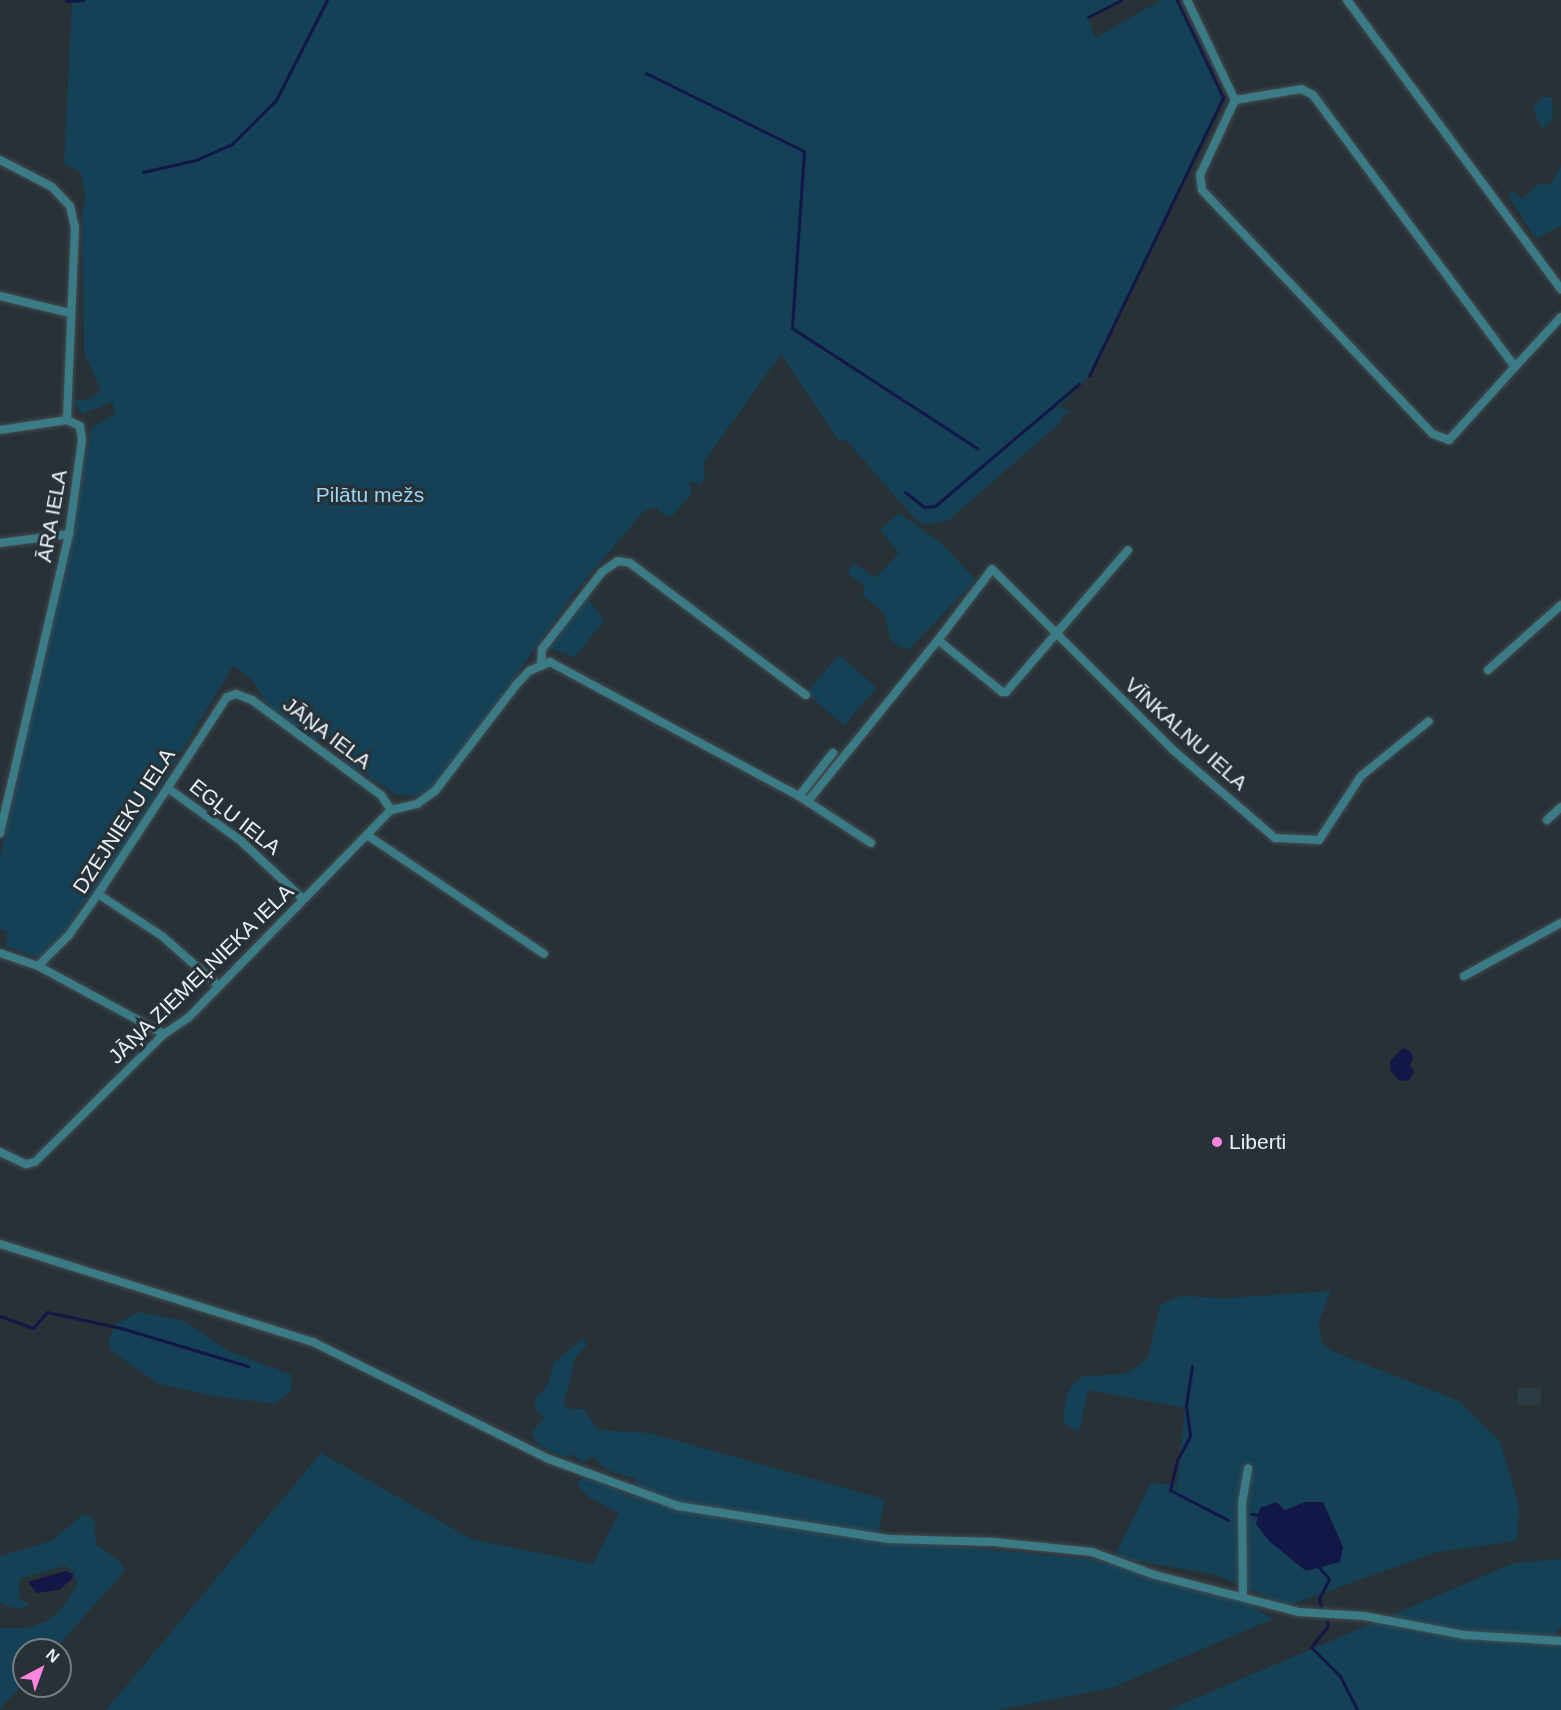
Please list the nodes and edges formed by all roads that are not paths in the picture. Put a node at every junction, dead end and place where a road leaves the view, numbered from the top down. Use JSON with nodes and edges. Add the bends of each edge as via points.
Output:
{"nodes":[{"id":1,"x":1187,"y":0,"type":"edge"},
{"id":2,"x":1347,"y":0,"type":"edge"},
{"id":3,"x":1235,"y":100,"type":"junction"},
{"id":4,"x":0,"y":159,"type":"edge"},
{"id":5,"x":1561,"y":289,"type":"edge"},
{"id":6,"x":0,"y":296,"type":"edge"},
{"id":7,"x":69,"y":313,"type":"junction"},
{"id":8,"x":1561,"y":317,"type":"edge"},
{"id":9,"x":1515,"y":367,"type":"junction"},
{"id":10,"x":67,"y":420,"type":"junction"},
{"id":11,"x":0,"y":430,"type":"edge"},
{"id":12,"x":69,"y":534,"type":"junction"},
{"id":13,"x":0,"y":543,"type":"edge"},
{"id":14,"x":1128,"y":550,"type":"dead end"},
{"id":15,"x":1561,"y":605,"type":"edge"},
{"id":16,"x":1055,"y":637,"type":"junction"},
{"id":17,"x":938,"y":640,"type":"junction"},
{"id":18,"x":541,"y":664,"type":"junction"},
{"id":19,"x":1488,"y":670,"type":"dead end"},
{"id":20,"x":236,"y":694,"type":"joint"},
{"id":21,"x":806,"y":695,"type":"dead end"},
{"id":22,"x":1429,"y":721,"type":"dead end"},
{"id":23,"x":833,"y":753,"type":"dead end"},
{"id":24,"x":170,"y":789,"type":"junction"},
{"id":25,"x":799,"y":796,"type":"junction"},
{"id":26,"x":808,"y":801,"type":"junction"},
{"id":27,"x":1561,"y":807,"type":"edge"},
{"id":28,"x":391,"y":810,"type":"junction"},
{"id":29,"x":1546,"y":820,"type":"dead end"},
{"id":30,"x":0,"y":833,"type":"edge"},
{"id":31,"x":367,"y":835,"type":"junction"},
{"id":32,"x":872,"y":843,"type":"dead end"},
{"id":33,"x":98,"y":894,"type":"junction"},
{"id":34,"x":303,"y":899,"type":"junction"},
{"id":35,"x":1561,"y":923,"type":"edge"},
{"id":36,"x":0,"y":953,"type":"edge"},
{"id":37,"x":544,"y":954,"type":"dead end"},
{"id":38,"x":38,"y":966,"type":"junction"},
{"id":39,"x":1464,"y":976,"type":"dead end"},
{"id":40,"x":219,"y":986,"type":"junction"},
{"id":41,"x":164,"y":1034,"type":"junction"},
{"id":42,"x":0,"y":1152,"type":"edge"},
{"id":43,"x":0,"y":1244,"type":"edge"},
{"id":44,"x":1248,"y":1468,"type":"dead end"},
{"id":45,"x":1244,"y":1596,"type":"junction"},
{"id":46,"x":1561,"y":1641,"type":"edge"}],
"edges":[{"from":1,"to":3,"type":"street"},
{"from":2,"to":5,"type":"street"},
{"from":3,"to":9,"type":"street","via":[[1301,89],[1313,95]]},
{"from":3,"to":9,"type":"street","via":[[1200,176],[1202,190],[1433,434],[1449,440],[1461,431]]},
{"from":4,"to":7,"type":"street","via":[[52,187],[70,206],[75,227]]},
{"from":6,"to":7,"type":"street"},
{"from":7,"to":10,"type":"street"},
{"from":8,"to":9,"type":"street"},
{"from":10,"to":11,"type":"street"},
{"from":10,"to":12,"type":"street","name":"ĀRA IELA","via":[[80,426],[82,440]]},
{"from":12,"to":13,"type":"street"},
{"from":12,"to":30,"type":"street","name":"ĀRA IELA"},
{"from":14,"to":16,"type":"street"},
{"from":15,"to":19,"type":"street"},
{"from":16,"to":17,"type":"street","via":[[1002,692]]},
{"from":16,"to":17,"type":"street","name":"VĪNKALNU IELA","via":[[992,569]]},
{"from":16,"to":22,"type":"street","name":"VĪNKALNU IELA","via":[[1173,750],[1275,838],[1319,840],[1361,776]]},
{"from":17,"to":26,"type":"street"},
{"from":18,"to":21,"type":"street","via":[[542,649],[602,572],[618,561],[630,563]]},
{"from":18,"to":25,"type":"street","via":[[550,662],[570,671]]},
{"from":18,"to":28,"type":"street","via":[[516,685],[435,791],[417,804]]},
{"from":20,"to":24,"type":"street","name":"DZEJNIEKU IELA","via":[[227,696]]},
{"from":20,"to":28,"type":"street","name":"JĀŅA IELA","via":[[252,700],[314,744],[381,795]]},
{"from":23,"to":25,"type":"street"},
{"from":24,"to":33,"type":"street","name":"DZEJNIEKU IELA"},
{"from":24,"to":34,"type":"street","name":"EGĻU IELA","via":[[241,841]]},
{"from":25,"to":26,"type":"street"},
{"from":26,"to":32,"type":"street"},
{"from":27,"to":29,"type":"street"},
{"from":28,"to":31,"type":"street","name":"JĀŅA ZIEMEĻNIEKA IELA"},
{"from":31,"to":34,"type":"street","name":"JĀŅA ZIEMEĻNIEKA IELA"},
{"from":31,"to":37,"type":"street"},
{"from":33,"to":38,"type":"street","name":"DZEJNIEKU IELA","via":[[69,935]]},
{"from":33,"to":40,"type":"street","via":[[162,936]]},
{"from":34,"to":40,"type":"street","name":"JĀŅA ZIEMEĻNIEKA IELA"},
{"from":35,"to":39,"type":"street"},
{"from":36,"to":38,"type":"street"},
{"from":38,"to":41,"type":"street"},
{"from":40,"to":41,"type":"street","name":"JĀŅA ZIEMEĻNIEKA IELA","via":[[189,1017]]},
{"from":41,"to":42,"type":"street","name":"JĀŅA ZIEMEĻNIEKA IELA","via":[[35,1162],[26,1164]]},
{"from":43,"to":45,"type":"street","via":[[313,1342],[549,1459],[678,1506],[888,1539],[994,1542],[1092,1552],[1155,1575]]},
{"from":44,"to":45,"type":"street","via":[[1242,1503]]},
{"from":45,"to":46,"type":"street","via":[[1299,1612],[1364,1616],[1465,1635]]}]}
